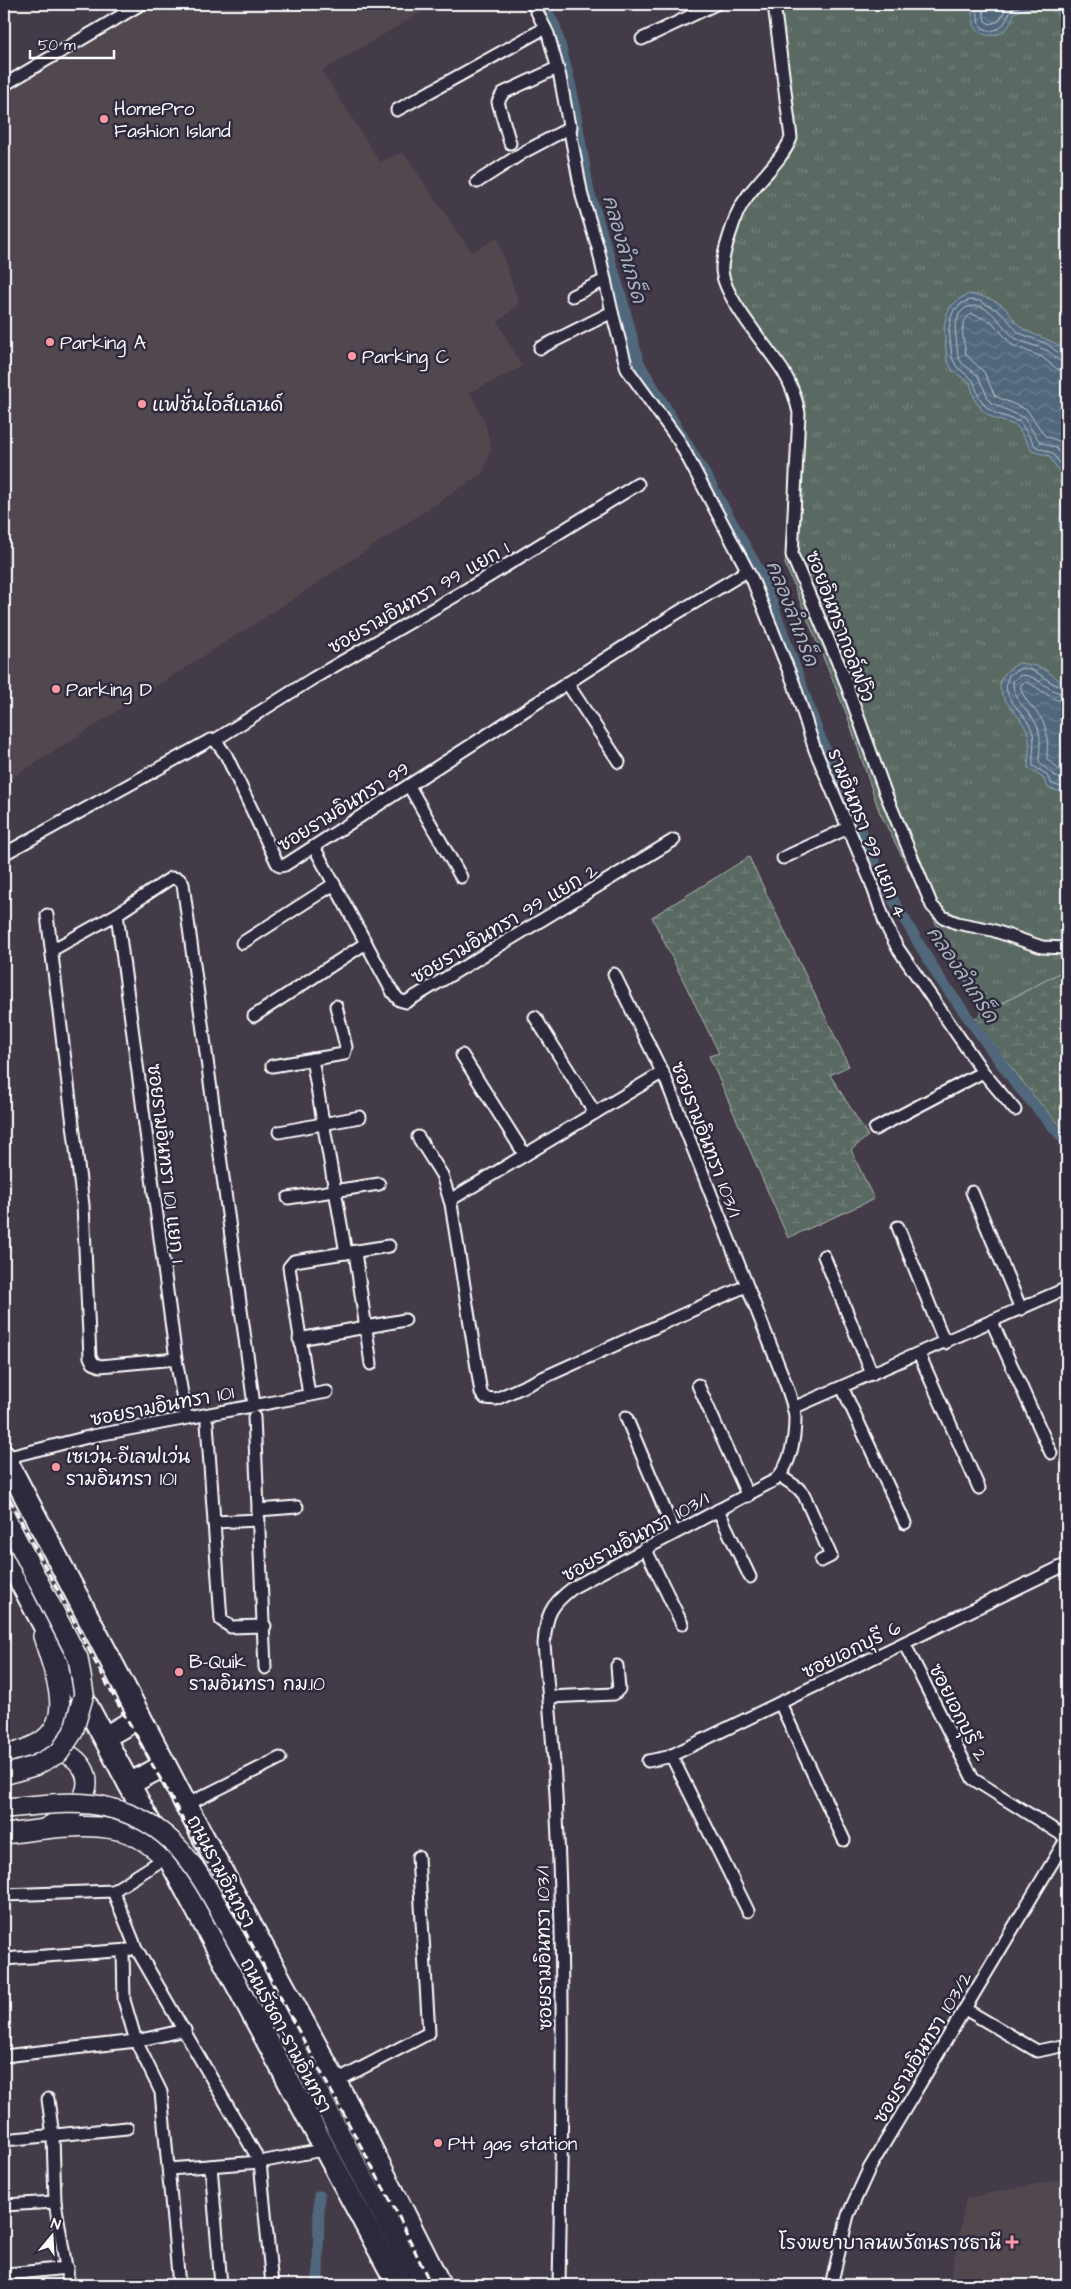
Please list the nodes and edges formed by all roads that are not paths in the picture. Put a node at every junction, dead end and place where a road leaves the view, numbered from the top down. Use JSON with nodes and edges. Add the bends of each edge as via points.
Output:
{"nodes":[{"id":1,"x":141,"y":4,"type":"edge"},
{"id":2,"x":533,"y":4,"type":"edge"},
{"id":3,"x":716,"y":4,"type":"edge"},
{"id":4,"x":774,"y":4,"type":"edge"},
{"id":5,"x":545,"y":28,"type":"junction"},
{"id":6,"x":642,"y":39,"type":"dead end"},
{"id":7,"x":557,"y":68,"type":"junction"},
{"id":8,"x":4,"y":85,"type":"edge"},
{"id":9,"x":396,"y":110,"type":"dead end"},
{"id":10,"x":571,"y":127,"type":"junction"},
{"id":11,"x":510,"y":143,"type":"dead end"},
{"id":12,"x":477,"y":182,"type":"dead end"},
{"id":13,"x":605,"y":280,"type":"junction"},
{"id":14,"x":572,"y":296,"type":"dead end"},
{"id":15,"x":612,"y":312,"type":"junction"},
{"id":16,"x":540,"y":348,"type":"dead end"},
{"id":17,"x":638,"y":484,"type":"dead end"},
{"id":18,"x":747,"y":571,"type":"junction"},
{"id":19,"x":567,"y":683,"type":"junction"},
{"id":20,"x":215,"y":740,"type":"junction"},
{"id":21,"x":619,"y":762,"type":"dead end"},
{"id":22,"x":409,"y":786,"type":"junction"},
{"id":23,"x":848,"y":828,"type":"junction"},
{"id":24,"x":674,"y":840,"type":"dead end"},
{"id":25,"x":314,"y":847,"type":"junction"},
{"id":26,"x":4,"y":854,"type":"edge"},
{"id":27,"x":783,"y":858,"type":"dead end"},
{"id":28,"x":461,"y":877,"type":"dead end"},
{"id":29,"x":334,"y":884,"type":"junction"},
{"id":30,"x":117,"y":914,"type":"junction"},
{"id":31,"x":47,"y":915,"type":"dead end"},
{"id":32,"x":242,"y":943,"type":"dead end"},
{"id":33,"x":366,"y":943,"type":"junction"},
{"id":34,"x":1067,"y":948,"type":"edge"},
{"id":35,"x":52,"y":950,"type":"junction"},
{"id":36,"x":614,"y":974,"type":"dead end"},
{"id":37,"x":336,"y":1006,"type":"dead end"},
{"id":38,"x":254,"y":1016,"type":"dead end"},
{"id":39,"x":536,"y":1017,"type":"dead end"},
{"id":40,"x":462,"y":1055,"type":"dead end"},
{"id":41,"x":312,"y":1059,"type":"junction"},
{"id":42,"x":272,"y":1066,"type":"dead end"},
{"id":43,"x":663,"y":1072,"type":"junction"},
{"id":44,"x":983,"y":1072,"type":"junction"},
{"id":45,"x":1015,"y":1110,"type":"dead end"},
{"id":46,"x":595,"y":1113,"type":"junction"},
{"id":47,"x":360,"y":1117,"type":"dead end"},
{"id":48,"x":324,"y":1124,"type":"junction"},
{"id":49,"x":875,"y":1129,"type":"dead end"},
{"id":50,"x":279,"y":1132,"type":"dead end"},
{"id":51,"x":418,"y":1137,"type":"dead end"},
{"id":52,"x":524,"y":1155,"type":"junction"},
{"id":53,"x":379,"y":1184,"type":"dead end"},
{"id":54,"x":335,"y":1190,"type":"junction"},
{"id":55,"x":972,"y":1192,"type":"dead end"},
{"id":56,"x":288,"y":1198,"type":"dead end"},
{"id":57,"x":450,"y":1200,"type":"junction"},
{"id":58,"x":898,"y":1227,"type":"dead end"},
{"id":59,"x":389,"y":1246,"type":"dead end"},
{"id":60,"x":351,"y":1252,"type":"junction"},
{"id":61,"x":824,"y":1256,"type":"dead end"},
{"id":62,"x":746,"y":1286,"type":"junction"},
{"id":63,"x":1067,"y":1289,"type":"edge"},
{"id":64,"x":1021,"y":1309,"type":"junction"},
{"id":65,"x":405,"y":1320,"type":"dead end"},
{"id":66,"x":992,"y":1322,"type":"junction"},
{"id":67,"x":366,"y":1327,"type":"junction"},
{"id":68,"x":299,"y":1339,"type":"junction"},
{"id":69,"x":945,"y":1342,"type":"junction"},
{"id":70,"x":919,"y":1354,"type":"junction"},
{"id":71,"x":176,"y":1359,"type":"junction"},
{"id":72,"x":372,"y":1364,"type":"dead end"},
{"id":73,"x":872,"y":1374,"type":"junction"},
{"id":74,"x":698,"y":1384,"type":"dead end"},
{"id":75,"x":842,"y":1387,"type":"junction"},
{"id":76,"x":328,"y":1392,"type":"dead end"},
{"id":77,"x":309,"y":1395,"type":"junction"},
{"id":78,"x":793,"y":1408,"type":"junction"},
{"id":79,"x":254,"y":1411,"type":"junction"},
{"id":80,"x":186,"y":1417,"type":"junction"},
{"id":81,"x":626,"y":1417,"type":"dead end"},
{"id":82,"x":207,"y":1423,"type":"dead end"},
{"id":83,"x":1051,"y":1452,"type":"dead end"},
{"id":84,"x":4,"y":1457,"type":"edge"},
{"id":85,"x":780,"y":1476,"type":"junction"},
{"id":86,"x":979,"y":1488,"type":"dead end"},
{"id":87,"x":748,"y":1496,"type":"junction"},
{"id":88,"x":297,"y":1508,"type":"dead end"},
{"id":89,"x":718,"y":1510,"type":"junction"},
{"id":90,"x":4,"y":1515,"type":"edge"},
{"id":91,"x":259,"y":1515,"type":"junction"},
{"id":92,"x":214,"y":1522,"type":"junction"},
{"id":93,"x":905,"y":1523,"type":"dead end"},
{"id":94,"x":674,"y":1532,"type":"junction"},
{"id":95,"x":645,"y":1548,"type":"junction"},
{"id":96,"x":4,"y":1551,"type":"edge"},
{"id":97,"x":821,"y":1561,"type":"dead end"},
{"id":98,"x":1067,"y":1564,"type":"edge"},
{"id":99,"x":750,"y":1577,"type":"dead end"},
{"id":100,"x":36,"y":1611,"type":"junction"},
{"id":101,"x":682,"y":1624,"type":"dead end"},
{"id":102,"x":265,"y":1626,"type":"junction"},
{"id":103,"x":904,"y":1643,"type":"junction"},
{"id":104,"x":617,"y":1666,"type":"dead end"},
{"id":105,"x":265,"y":1668,"type":"dead end"},
{"id":106,"x":549,"y":1697,"type":"junction"},
{"id":107,"x":780,"y":1703,"type":"junction"},
{"id":108,"x":140,"y":1717,"type":"junction"},
{"id":109,"x":105,"y":1737,"type":"junction"},
{"id":110,"x":36,"y":1746,"type":"junction"},
{"id":111,"x":4,"y":1755,"type":"edge"},
{"id":112,"x":671,"y":1755,"type":"junction"},
{"id":113,"x":280,"y":1758,"type":"dead end"},
{"id":114,"x":648,"y":1761,"type":"dead end"},
{"id":115,"x":165,"y":1765,"type":"junction"},
{"id":116,"x":4,"y":1775,"type":"edge"},
{"id":117,"x":129,"y":1784,"type":"junction"},
{"id":118,"x":186,"y":1805,"type":"junction"},
{"id":119,"x":4,"y":1808,"type":"edge"},
{"id":120,"x":43,"y":1830,"type":"junction"},
{"id":121,"x":4,"y":1834,"type":"edge"},
{"id":122,"x":1067,"y":1838,"type":"edge"},
{"id":123,"x":844,"y":1840,"type":"dead end"},
{"id":124,"x":418,"y":1857,"type":"dead end"},
{"id":125,"x":169,"y":1862,"type":"junction"},
{"id":126,"x":229,"y":1885,"type":"junction"},
{"id":127,"x":113,"y":1891,"type":"junction"},
{"id":128,"x":4,"y":1895,"type":"edge"},
{"id":129,"x":188,"y":1895,"type":"junction"},
{"id":130,"x":748,"y":1911,"type":"dead end"},
{"id":131,"x":136,"y":1948,"type":"junction"},
{"id":132,"x":124,"y":1951,"type":"junction"},
{"id":133,"x":4,"y":1959,"type":"edge"},
{"id":134,"x":965,"y":2009,"type":"junction"},
{"id":135,"x":185,"y":2030,"type":"junction"},
{"id":136,"x":136,"y":2041,"type":"junction"},
{"id":137,"x":1067,"y":2045,"type":"edge"},
{"id":138,"x":4,"y":2056,"type":"edge"},
{"id":139,"x":335,"y":2082,"type":"junction"},
{"id":140,"x":48,"y":2099,"type":"dead end"},
{"id":141,"x":127,"y":2128,"type":"dead end"},
{"id":142,"x":52,"y":2136,"type":"junction"},
{"id":143,"x":4,"y":2140,"type":"edge"},
{"id":144,"x":327,"y":2149,"type":"junction"},
{"id":145,"x":260,"y":2162,"type":"junction"},
{"id":146,"x":211,"y":2166,"type":"junction"},
{"id":147,"x":169,"y":2169,"type":"junction"},
{"id":148,"x":55,"y":2202,"type":"junction"},
{"id":149,"x":4,"y":2205,"type":"edge"},
{"id":150,"x":67,"y":2268,"type":"junction"},
{"id":151,"x":8,"y":2274,"type":"dead end"},
{"id":152,"x":69,"y":2285,"type":"edge"},
{"id":153,"x":178,"y":2285,"type":"edge"},
{"id":154,"x":221,"y":2285,"type":"edge"},
{"id":155,"x":272,"y":2285,"type":"edge"},
{"id":156,"x":398,"y":2285,"type":"edge"},
{"id":157,"x":420,"y":2285,"type":"edge"},
{"id":158,"x":440,"y":2285,"type":"edge"},
{"id":159,"x":559,"y":2285,"type":"edge"},
{"id":160,"x":831,"y":2285,"type":"edge"}],
"edges":[{"from":1,"to":8,"type":"street"},
{"from":2,"to":5,"type":"street","name":"รามอินทรา 99 แยก 4"},
{"from":3,"to":6,"type":"street"},
{"from":4,"to":34,"type":"street","name":"ซอยอินทรากอล์ฟวิว","via":[[791,138],[784,153],[766,172],[736,217],[722,267],[723,281],[728,290],[784,372],[797,399],[792,555],[842,672],[885,792],[932,906],[943,917],[957,923],[992,930],[1042,947]]},
{"from":5,"to":7,"type":"street","name":"รามอินทรา 99 แยก 4"},
{"from":5,"to":9,"type":"street"},
{"from":7,"to":10,"type":"street","name":"รามอินทรา 99 แยก 4"},
{"from":7,"to":11,"type":"street","via":[[499,97]]},
{"from":10,"to":12,"type":"street"},
{"from":10,"to":13,"type":"street","name":"รามอินทรา 99 แยก 4","via":[[582,196]]},
{"from":13,"to":14,"type":"street"},
{"from":13,"to":15,"type":"street","name":"รามอินทรา 99 แยก 4"},
{"from":15,"to":16,"type":"street"},
{"from":15,"to":18,"type":"street","name":"รามอินทรา 99 แยก 4","via":[[628,368],[679,441]]},
{"from":17,"to":20,"type":"street","name":"ซอยรามอินทรา 99 แยก 1"},
{"from":18,"to":19,"type":"street","name":"ซอยรามอินทรา 99"},
{"from":18,"to":23,"type":"street","name":"รามอินทรา 99 แยก 4","via":[[769,619],[815,750]]},
{"from":19,"to":21,"type":"street"},
{"from":19,"to":22,"type":"street","name":"ซอยรามอินทรา 99"},
{"from":20,"to":25,"type":"street","name":"ซอยรามอินทรา 99","via":[[226,755],[277,863],[285,865]]},
{"from":20,"to":26,"type":"street"},
{"from":22,"to":25,"type":"street","name":"ซอยรามอินทรา 99"},
{"from":22,"to":28,"type":"street"},
{"from":23,"to":27,"type":"street"},
{"from":23,"to":44,"type":"street","name":"รามอินทรา 99 แยก 4","via":[[897,947]]},
{"from":24,"to":33,"type":"street","name":"ซอยรามอินทรา 99 แยก 2","via":[[406,1002],[394,994]]},
{"from":25,"to":29,"type":"street","name":"ซอยรามอินทรา 99 แยก 2"},
{"from":29,"to":32,"type":"street"},
{"from":29,"to":33,"type":"street","name":"ซอยรามอินทรา 99 แยก 2"},
{"from":30,"to":35,"type":"street"},
{"from":30,"to":71,"type":"street","name":"ซอยรามอินทรา 101 แยก 1"},
{"from":30,"to":79,"type":"street","via":[[171,878],[179,879],[183,884]]},
{"from":31,"to":35,"type":"street"},
{"from":33,"to":38,"type":"street"},
{"from":35,"to":71,"type":"street","via":[[83,1205],[90,1357],[100,1366]]},
{"from":36,"to":43,"type":"street","name":"ซอยรามอินทรา 103/1"},
{"from":37,"to":41,"type":"street","via":[[346,1051]]},
{"from":39,"to":46,"type":"street"},
{"from":40,"to":52,"type":"street"},
{"from":41,"to":42,"type":"street"},
{"from":41,"to":48,"type":"street"},
{"from":43,"to":46,"type":"street"},
{"from":43,"to":62,"type":"street","name":"ซอยรามอินทรา 103/1"},
{"from":44,"to":45,"type":"street","name":"รามอินทรา 99 แยก 4"},
{"from":44,"to":49,"type":"street"},
{"from":46,"to":52,"type":"street"},
{"from":47,"to":48,"type":"street"},
{"from":48,"to":50,"type":"street"},
{"from":48,"to":54,"type":"street"},
{"from":51,"to":57,"type":"street","via":[[442,1175]]},
{"from":52,"to":57,"type":"street"},
{"from":53,"to":54,"type":"street"},
{"from":54,"to":56,"type":"street"},
{"from":54,"to":60,"type":"street"},
{"from":55,"to":64,"type":"street"},
{"from":57,"to":62,"type":"street","via":[[481,1393],[490,1400]]},
{"from":58,"to":69,"type":"street"},
{"from":59,"to":60,"type":"street"},
{"from":60,"to":67,"type":"street"},
{"from":60,"to":68,"type":"street","via":[[294,1261],[289,1267]]},
{"from":61,"to":73,"type":"street"},
{"from":62,"to":78,"type":"street","name":"ซอยรามอินทรา 103/1"},
{"from":63,"to":64,"type":"street"},
{"from":64,"to":66,"type":"street"},
{"from":65,"to":67,"type":"street"},
{"from":66,"to":69,"type":"street"},
{"from":66,"to":83,"type":"street"},
{"from":67,"to":68,"type":"street"},
{"from":67,"to":72,"type":"street"},
{"from":68,"to":77,"type":"street"},
{"from":69,"to":70,"type":"street"},
{"from":70,"to":73,"type":"street"},
{"from":70,"to":86,"type":"street"},
{"from":71,"to":80,"type":"street","name":"ซอยรามอินทรา 101 แยก 1"},
{"from":73,"to":75,"type":"street"},
{"from":74,"to":87,"type":"street"},
{"from":75,"to":78,"type":"street"},
{"from":75,"to":93,"type":"street"},
{"from":76,"to":77,"type":"street","name":"ซอยรามอินทรา 101"},
{"from":77,"to":79,"type":"street","name":"ซอยรามอินทรา 101"},
{"from":78,"to":85,"type":"street","name":"ซอยรามอินทรา 103/1","via":[[796,1416],[790,1455]]},
{"from":79,"to":80,"type":"street","name":"ซอยรามอินทรา 101"},
{"from":79,"to":91,"type":"street"},
{"from":80,"to":84,"type":"street","name":"ซอยรามอินทรา 101"},
{"from":81,"to":94,"type":"street"},
{"from":82,"to":92,"type":"street"},
{"from":84,"to":108,"type":"highway","name":"ถนนรามอินทรา"},
{"from":85,"to":87,"type":"street","name":"ซอยรามอินทรา 103/1"},
{"from":85,"to":97,"type":"street","via":[[798,1488],[811,1509],[831,1556]]},
{"from":87,"to":89,"type":"street","name":"ซอยรามอินทรา 103/1"},
{"from":88,"to":91,"type":"street"},
{"from":89,"to":94,"type":"street","name":"ซอยรามอินทรา 103/1"},
{"from":89,"to":99,"type":"street"},
{"from":90,"to":116,"type":"main road","bridge":true,"via":[[78,1658],[84,1694],[73,1732],[59,1752],[34,1766]]},
{"from":91,"to":92,"type":"street"},
{"from":91,"to":102,"type":"street"},
{"from":92,"to":102,"type":"street","via":[[221,1620],[231,1627]]},
{"from":94,"to":95,"type":"street","name":"ซอยรามอินทรา 103/1"},
{"from":95,"to":101,"type":"street"},
{"from":95,"to":106,"type":"street","name":"ซอยรามอินทรา 103/1","via":[[574,1587],[554,1603],[545,1637]]},
{"from":96,"to":100,"type":"highway"},
{"from":98,"to":103,"type":"street","name":"ซอยเอกบุรี 6"},
{"from":100,"to":109,"type":"highway"},
{"from":100,"to":110,"type":"main road","via":[[60,1692],[57,1725]]},
{"from":102,"to":105,"type":"street"},
{"from":103,"to":107,"type":"street","name":"ซอยเอกบุรี 6"},
{"from":103,"to":122,"type":"street","name":"ซอยเอกบุรี 2","via":[[973,1779]]},
{"from":104,"to":106,"type":"street","via":[[619,1689],[614,1694]]},
{"from":106,"to":159,"type":"street","name":"ซอยรามอินทรา 103/1","via":[[557,1818],[562,2056]]},
{"from":107,"to":112,"type":"street","name":"ซอยเอกบุรี 6"},
{"from":107,"to":123,"type":"street"},
{"from":108,"to":109,"type":"highway"},
{"from":108,"to":115,"type":"highway","name":"ถนนรามอินทรา"},
{"from":109,"to":117,"type":"highway"},
{"from":110,"to":111,"type":"main road"},
{"from":110,"to":120,"type":"main road","via":[[67,1753],[78,1760],[87,1775],[87,1791],[74,1809]]},
{"from":112,"to":114,"type":"street","name":"ซอยเอกบุรี 6"},
{"from":112,"to":130,"type":"street"},
{"from":113,"to":118,"type":"street"},
{"from":115,"to":117,"type":"highway"},
{"from":115,"to":118,"type":"highway","name":"ถนนรามอินทรา"},
{"from":117,"to":125,"type":"highway"},
{"from":118,"to":126,"type":"highway","name":"ถนนรามอินทรา"},
{"from":119,"to":157,"type":"main road","name":"ถนนรัชดา-รามอินทรา","bridge":true,"via":[[105,1806],[144,1820],[175,1842],[198,1871]]},
{"from":120,"to":121,"type":"main road"},
{"from":120,"to":125,"type":"main road","via":[[89,1827],[120,1831],[134,1835]]},
{"from":122,"to":134,"type":"street","name":"ซอยรามอินทรา 103/2"},
{"from":124,"to":139,"type":"street","via":[[430,2033]]},
{"from":125,"to":127,"type":"street"},
{"from":125,"to":129,"type":"highway"},
{"from":126,"to":129,"type":"highway","via":[[201,1882],[191,1888]]},
{"from":126,"to":139,"type":"highway","name":"ถนนรามอินทรา"},
{"from":127,"to":128,"type":"street"},
{"from":127,"to":131,"type":"street"},
{"from":129,"to":144,"type":"highway"},
{"from":131,"to":132,"type":"street"},
{"from":131,"to":135,"type":"street"},
{"from":132,"to":133,"type":"street"},
{"from":132,"to":136,"type":"street","via":[[124,2000]]},
{"from":134,"to":137,"type":"street","via":[[1036,2051]]},
{"from":134,"to":160,"type":"street","name":"ซอยรามอินทรา 103/2","via":[[856,2194],[842,2232]]},
{"from":135,"to":136,"type":"street"},
{"from":135,"to":145,"type":"street"},
{"from":136,"to":138,"type":"street"},
{"from":136,"to":147,"type":"street","via":[[161,2092]]},
{"from":139,"to":158,"type":"highway","name":"ถนนรามอินทรา"},
{"from":140,"to":142,"type":"street"},
{"from":141,"to":142,"type":"street"},
{"from":142,"to":143,"type":"street"},
{"from":142,"to":148,"type":"street"},
{"from":144,"to":145,"type":"street"},
{"from":144,"to":156,"type":"highway"},
{"from":145,"to":146,"type":"street"},
{"from":145,"to":155,"type":"street"},
{"from":146,"to":147,"type":"street"},
{"from":146,"to":154,"type":"street"},
{"from":147,"to":153,"type":"street"},
{"from":148,"to":149,"type":"street"},
{"from":148,"to":150,"type":"street"},
{"from":150,"to":151,"type":"street"},
{"from":150,"to":152,"type":"street"}]}
